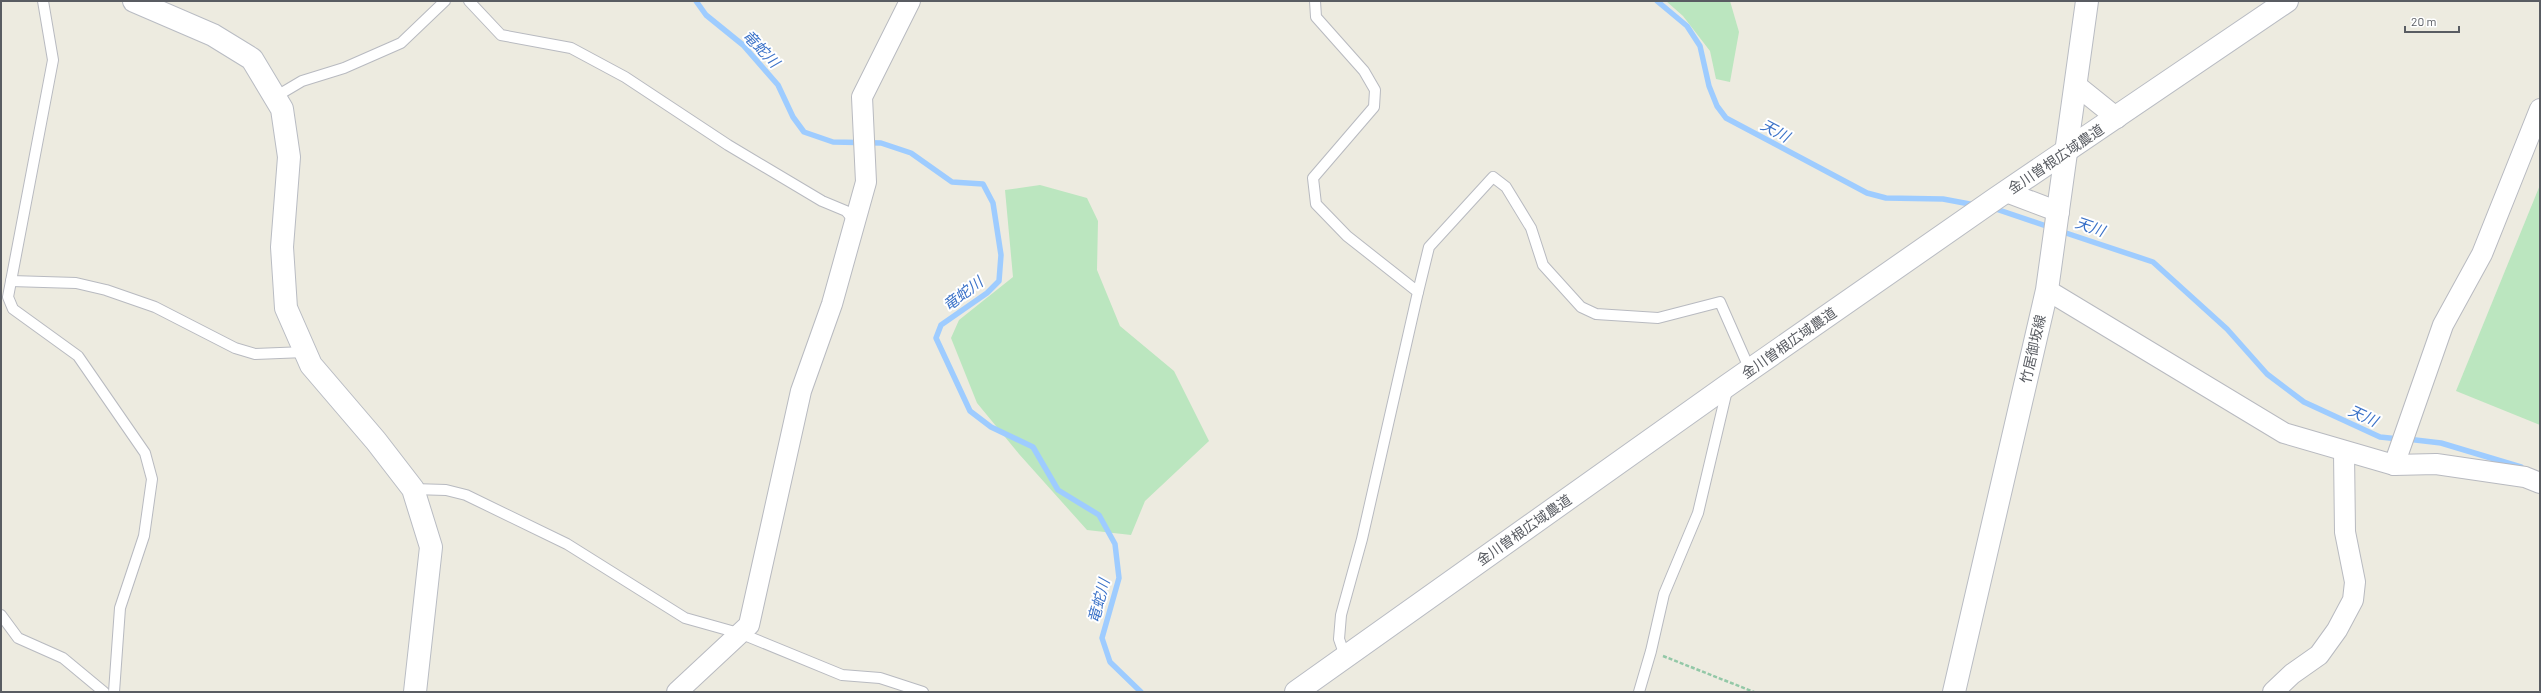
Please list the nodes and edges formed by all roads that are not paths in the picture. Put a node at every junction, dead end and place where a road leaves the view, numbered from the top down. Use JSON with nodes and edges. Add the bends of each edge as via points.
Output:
{"nodes":[{"id":1,"x":43,"y":1,"type":"edge"},
{"id":2,"x":134,"y":1,"type":"edge"},
{"id":3,"x":445,"y":1,"type":"edge"},
{"id":4,"x":470,"y":1,"type":"edge"},
{"id":5,"x":910,"y":1,"type":"edge"},
{"id":6,"x":1315,"y":1,"type":"edge"},
{"id":7,"x":2087,"y":1,"type":"edge"},
{"id":8,"x":2288,"y":1,"type":"edge"},
{"id":9,"x":2076,"y":85,"type":"junction"},
{"id":10,"x":275,"y":97,"type":"junction"},
{"id":11,"x":2540,"y":109,"type":"edge"},
{"id":12,"x":2117,"y":118,"type":"junction"},
{"id":13,"x":2066,"y":152,"type":"junction"},
{"id":14,"x":2000,"y":196,"type":"junction"},
{"id":15,"x":2059,"y":216,"type":"junction"},
{"id":16,"x":856,"y":222,"type":"junction"},
{"id":17,"x":11,"y":281,"type":"junction"},
{"id":18,"x":2046,"y":290,"type":"junction"},
{"id":19,"x":1418,"y":292,"type":"junction"},
{"id":20,"x":1,"y":308,"type":"edge"},
{"id":21,"x":13,"y":309,"type":"junction"},
{"id":22,"x":305,"y":352,"type":"junction"},
{"id":23,"x":1750,"y":370,"type":"junction"},
{"id":24,"x":1728,"y":385,"type":"junction"},
{"id":25,"x":2344,"y":452,"type":"junction"},
{"id":26,"x":2394,"y":465,"type":"junction"},
{"id":27,"x":2540,"y":483,"type":"edge"},
{"id":28,"x":413,"y":489,"type":"junction"},
{"id":29,"x":1,"y":615,"type":"edge"},
{"id":30,"x":742,"y":634,"type":"junction"},
{"id":31,"x":1345,"y":656,"type":"junction"},
{"id":32,"x":104,"y":692,"type":"edge"},
{"id":33,"x":114,"y":692,"type":"edge"},
{"id":34,"x":415,"y":692,"type":"edge"},
{"id":35,"x":677,"y":692,"type":"edge"},
{"id":36,"x":923,"y":692,"type":"edge"},
{"id":37,"x":1296,"y":692,"type":"edge"},
{"id":38,"x":1639,"y":692,"type":"edge"},
{"id":39,"x":1954,"y":692,"type":"edge"},
{"id":40,"x":2273,"y":692,"type":"edge"}],
"edges":[{"from":1,"to":17,"type":"lane","via":[[53,60]]},
{"from":2,"to":10,"type":"street","via":[[213,35],[252,59]]},
{"from":3,"to":10,"type":"lane","via":[[401,43],[344,68],[302,81]]},
{"from":4,"to":16,"type":"lane","via":[[501,35],[571,48],[618,73],[728,145],[822,201],[846,211]]},
{"from":5,"to":16,"type":"street","via":[[862,97],[866,182]]},
{"from":6,"to":19,"type":"lane","via":[[1316,16],[1364,71],[1375,90],[1374,106],[1313,178],[1316,204],[1347,236]]},
{"from":7,"to":9,"type":"street","name":"竹居御坂線"},
{"from":8,"to":12,"type":"street","name":"金川曽根広域農道"},
{"from":9,"to":12,"type":"street"},
{"from":9,"to":13,"type":"street","name":"竹居御坂線"},
{"from":10,"to":22,"type":"street","via":[[282,109],[289,157],[282,247],[286,308]]},
{"from":11,"to":26,"type":"street","via":[[2482,254],[2443,325]]},
{"from":12,"to":13,"type":"street","name":"金川曽根広域農道"},
{"from":13,"to":14,"type":"street","name":"金川曽根広域農道"},
{"from":13,"to":15,"type":"street","name":"竹居御坂線"},
{"from":14,"to":15,"type":"street"},
{"from":14,"to":23,"type":"street","name":"金川曽根広域農道"},
{"from":15,"to":18,"type":"street","name":"竹居御坂線"},
{"from":16,"to":30,"type":"street","via":[[832,304],[801,391],[749,625]]},
{"from":17,"to":21,"type":"lane","via":[[8,297]]},
{"from":17,"to":22,"type":"lane","via":[[76,283],[106,290],[155,308],[235,348],[255,354]]},
{"from":18,"to":25,"type":"street","via":[[2284,433]]},
{"from":18,"to":39,"type":"street","name":"竹居御坂線"},
{"from":19,"to":23,"type":"lane","via":[[1429,247],[1492,177],[1506,187],[1531,228],[1543,265],[1581,307],[1596,314],[1658,318],[1720,302]]},
{"from":19,"to":31,"type":"lane","via":[[1362,539],[1341,615],[1339,639]]},
{"from":20,"to":21,"type":"lane"},
{"from":21,"to":33,"type":"lane","via":[[78,356],[145,452],[152,479],[144,536],[120,608]]},
{"from":22,"to":28,"type":"street","via":[[310,365],[376,441]]},
{"from":23,"to":24,"type":"street","name":"金川曽根広域農道"},
{"from":24,"to":31,"type":"street","name":"金川曽根広域農道"},
{"from":24,"to":38,"type":"lane","via":[[1698,513],[1664,594]]},
{"from":25,"to":26,"type":"street"},
{"from":25,"to":40,"type":"street","via":[[2345,532],[2356,582],[2353,600],[2337,630],[2319,654]]},
{"from":26,"to":27,"type":"street","via":[[2436,464],[2525,477]]},
{"from":28,"to":30,"type":"lane","via":[[446,490],[466,495],[567,544],[685,618]]},
{"from":28,"to":34,"type":"street","via":[[431,547]]},
{"from":29,"to":32,"type":"lane","via":[[18,638],[63,658]]},
{"from":30,"to":35,"type":"street"},
{"from":30,"to":36,"type":"lane","via":[[842,675],[880,678]]},
{"from":31,"to":37,"type":"street","name":"金川曽根広域農道"}]}
